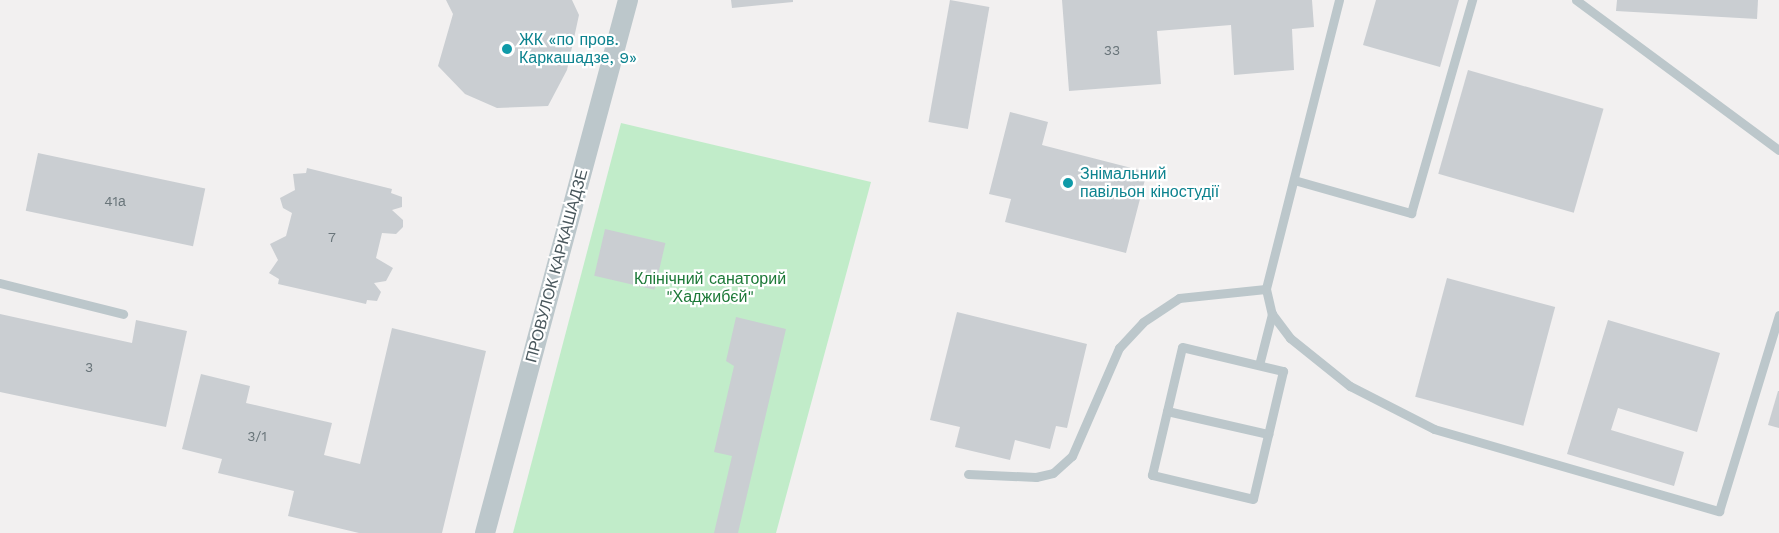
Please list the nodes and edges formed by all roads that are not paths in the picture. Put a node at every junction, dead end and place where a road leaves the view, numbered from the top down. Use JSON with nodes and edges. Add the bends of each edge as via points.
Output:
{"nodes":[{"id":1,"x":628,"y":0,"type":"edge"},
{"id":2,"x":1339,"y":0,"type":"edge"},
{"id":3,"x":1472,"y":0,"type":"edge"},
{"id":4,"x":1576,"y":0,"type":"edge"},
{"id":5,"x":1779,"y":150,"type":"edge"},
{"id":6,"x":1294,"y":180,"type":"junction"},
{"id":7,"x":0,"y":283,"type":"edge"},
{"id":8,"x":1266,"y":289,"type":"junction"},
{"id":9,"x":123,"y":314,"type":"dead end"},
{"id":10,"x":1272,"y":314,"type":"junction"},
{"id":11,"x":1779,"y":315,"type":"edge"},
{"id":12,"x":1259,"y":365,"type":"junction"},
{"id":13,"x":1167,"y":411,"type":"junction"},
{"id":14,"x":1268,"y":434,"type":"junction"},
{"id":15,"x":968,"y":474,"type":"dead end"},
{"id":16,"x":485,"y":533,"type":"edge"}],
"edges":[{"from":1,"to":16,"type":"street","name":"ПРОВУЛОК КАРКАШАДЗЕ"},
{"from":2,"to":6,"type":"lane"},
{"from":3,"to":6,"type":"lane","via":[[1411,213]]},
{"from":4,"to":5,"type":"lane"},
{"from":6,"to":8,"type":"lane"},
{"from":7,"to":9,"type":"lane"},
{"from":8,"to":10,"type":"lane"},
{"from":8,"to":15,"type":"lane","via":[[1179,298],[1143,322],[1119,348],[1072,456],[1053,473],[1036,477]]},
{"from":10,"to":11,"type":"lane","via":[[1290,338],[1350,386],[1434,429],[1719,511]]},
{"from":10,"to":12,"type":"lane"},
{"from":12,"to":13,"type":"lane","via":[[1182,347]]},
{"from":12,"to":14,"type":"lane","via":[[1283,371]]},
{"from":13,"to":14,"type":"lane"},
{"from":13,"to":14,"type":"lane","via":[[1152,476],[1253,499]]}]}
